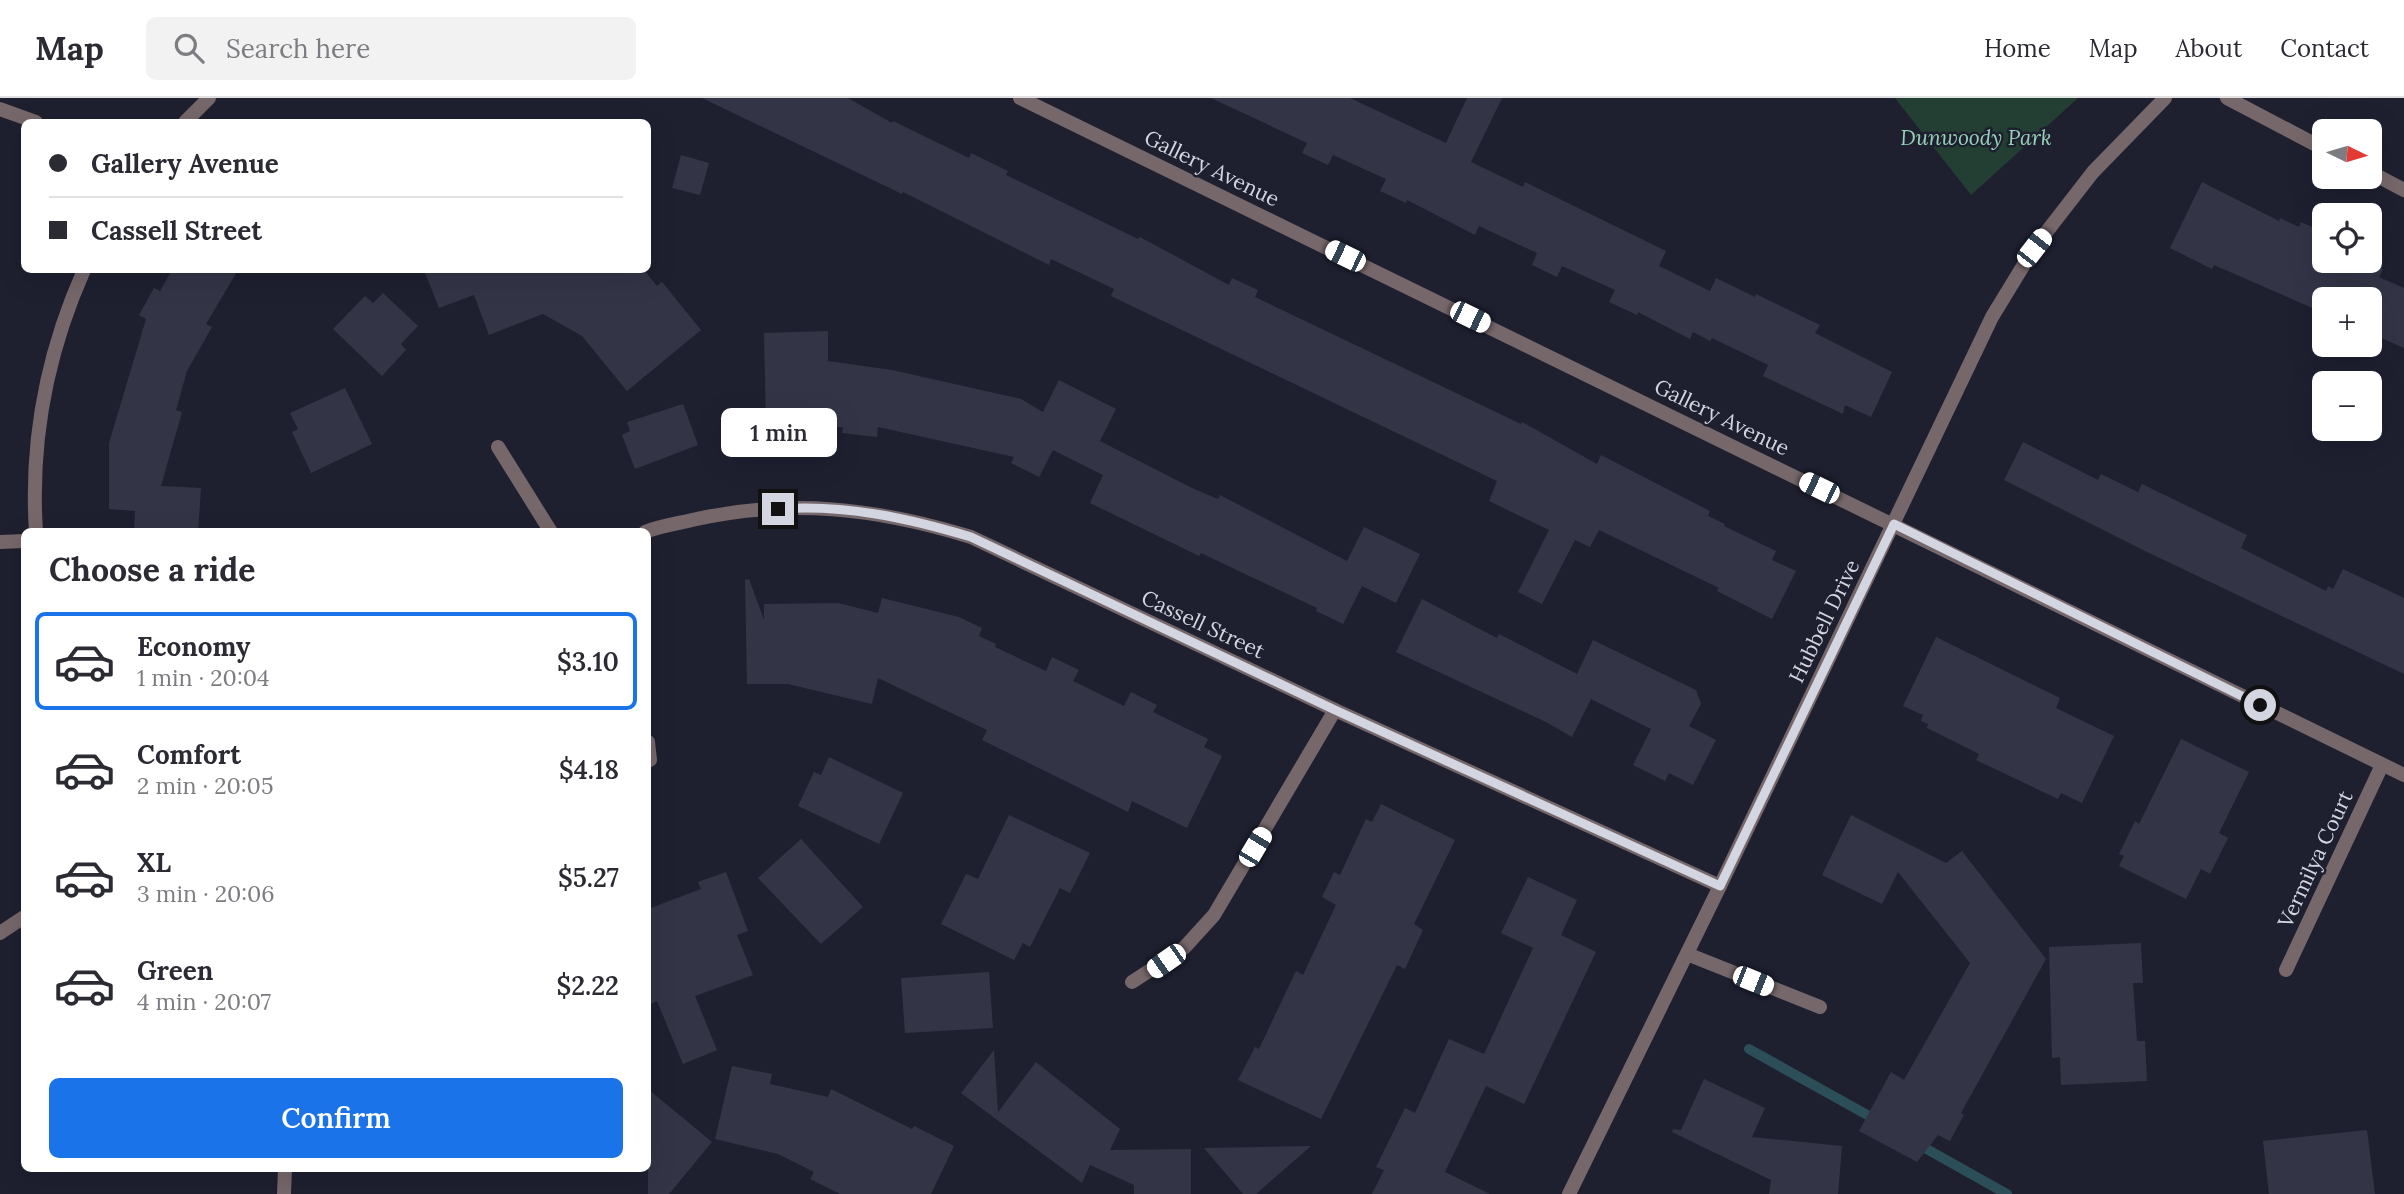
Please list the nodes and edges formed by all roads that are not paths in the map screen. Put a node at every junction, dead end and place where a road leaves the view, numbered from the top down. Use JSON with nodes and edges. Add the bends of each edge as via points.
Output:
{"nodes":[{"id":1,"x":209,"y":98,"type":"edge"},
{"id":2,"x":1020,"y":98,"type":"edge"},
{"id":3,"x":2165,"y":98,"type":"edge"},
{"id":4,"x":2227,"y":98,"type":"edge"},
{"id":5,"x":0,"y":109,"type":"edge"},
{"id":6,"x":28,"y":119,"type":"edge"},
{"id":7,"x":188,"y":119,"type":"edge"},
{"id":8,"x":2312,"y":143,"type":"edge"},
{"id":9,"x":2382,"y":179,"type":"edge"},
{"id":10,"x":2404,"y":190,"type":"edge"},
{"id":11,"x":83,"y":273,"type":"edge"},
{"id":12,"x":498,"y":447,"type":"dead end"},
{"id":13,"x":1894,"y":524,"type":"junction"},
{"id":14,"x":36,"y":528,"type":"edge"},
{"id":15,"x":549,"y":528,"type":"edge"},
{"id":16,"x":651,"y":531,"type":"edge"},
{"id":17,"x":21,"y":541,"type":"edge"},
{"id":18,"x":0,"y":542,"type":"edge"},
{"id":19,"x":1335,"y":710,"type":"junction"},
{"id":20,"x":2382,"y":765,"type":"junction"},
{"id":21,"x":2404,"y":775,"type":"edge"},
{"id":22,"x":1720,"y":886,"type":"junction"},
{"id":23,"x":21,"y":919,"type":"edge"},
{"id":24,"x":0,"y":933,"type":"edge"},
{"id":25,"x":1687,"y":954,"type":"junction"},
{"id":26,"x":2286,"y":970,"type":"dead end"},
{"id":27,"x":1132,"y":982,"type":"dead end"},
{"id":28,"x":1819,"y":1007,"type":"dead end"},
{"id":29,"x":285,"y":1172,"type":"edge"},
{"id":30,"x":284,"y":1194,"type":"edge"},
{"id":31,"x":1569,"y":1194,"type":"edge"}],
"edges":[{"from":1,"to":7,"type":"street"},
{"from":2,"to":13,"type":"street","name":"Gallery Avenue"},
{"from":3,"to":13,"type":"street","name":"Hubbell Drive","via":[[2093,172],[2034,248],[1992,317]]},
{"from":4,"to":8,"type":"street"},
{"from":5,"to":6,"type":"street"},
{"from":9,"to":10,"type":"street"},
{"from":11,"to":14,"type":"street","via":[[66,308],[47,374],[36,442]]},
{"from":12,"to":15,"type":"street"},
{"from":13,"to":20,"type":"street","name":"Gallery Avenue"},
{"from":13,"to":22,"type":"street","name":"Hubbell Drive"},
{"from":16,"to":19,"type":"street","name":"Cassell Street","via":[[725,513],[804,507],[921,522],[971,537]]},
{"from":17,"to":18,"type":"street"},
{"from":19,"to":22,"type":"street","name":"Cassell Street"},
{"from":19,"to":27,"type":"street","via":[[1214,915],[1184,948]]},
{"from":20,"to":21,"type":"street","name":"Gallery Avenue"},
{"from":20,"to":26,"type":"street","name":"Vermilya Court"},
{"from":22,"to":25,"type":"street","name":"Hubbell Drive"},
{"from":23,"to":24,"type":"street"},
{"from":25,"to":28,"type":"street"},
{"from":25,"to":31,"type":"street","name":"Hubbell Drive"},
{"from":29,"to":30,"type":"street"}]}
